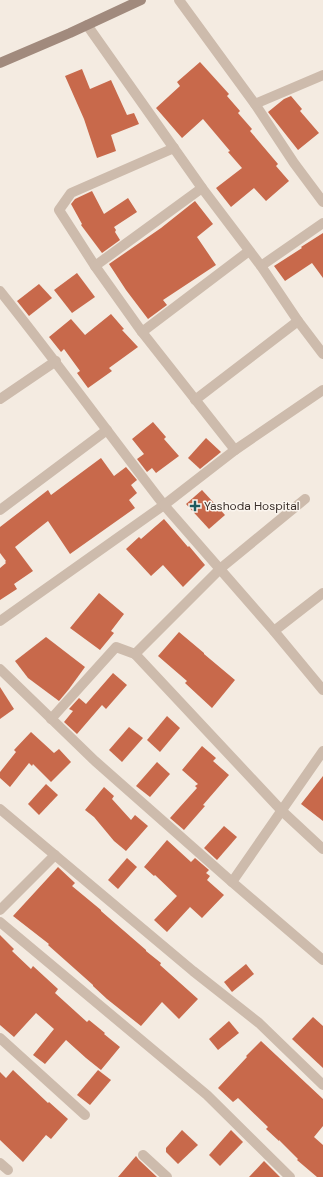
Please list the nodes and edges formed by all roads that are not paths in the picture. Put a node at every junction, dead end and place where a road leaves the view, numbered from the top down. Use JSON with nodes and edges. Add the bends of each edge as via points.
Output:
{"nodes":[{"id":1,"x":141,"y":0,"type":"edge"},
{"id":2,"x":179,"y":0,"type":"edge"},
{"id":3,"x":87,"y":25,"type":"junction"},
{"id":4,"x":0,"y":63,"type":"edge"},
{"id":5,"x":323,"y":75,"type":"edge"},
{"id":6,"x":255,"y":104,"type":"junction"},
{"id":7,"x":174,"y":148,"type":"junction"},
{"id":8,"x":202,"y":188,"type":"junction"},
{"id":9,"x":323,"y":202,"type":"edge"},
{"id":10,"x":323,"y":223,"type":"edge"},
{"id":11,"x":249,"y":251,"type":"junction"},
{"id":12,"x":95,"y":266,"type":"junction"},
{"id":13,"x":261,"y":266,"type":"junction"},
{"id":14,"x":0,"y":291,"type":"edge"},
{"id":15,"x":298,"y":321,"type":"junction"},
{"id":16,"x":142,"y":332,"type":"junction"},
{"id":17,"x":323,"y":354,"type":"edge"},
{"id":18,"x":56,"y":361,"type":"junction"},
{"id":19,"x":323,"y":390,"type":"edge"},
{"id":20,"x":0,"y":399,"type":"edge"},
{"id":21,"x":195,"y":400,"type":"junction"},
{"id":22,"x":107,"y":430,"type":"junction"},
{"id":23,"x":235,"y":450,"type":"junction"},
{"id":24,"x":305,"y":499,"type":"dead end"},
{"id":25,"x":164,"y":505,"type":"junction"},
{"id":26,"x":0,"y":510,"type":"edge"},
{"id":27,"x":220,"y":568,"type":"junction"},
{"id":28,"x":323,"y":593,"type":"edge"},
{"id":29,"x":0,"y":621,"type":"edge"},
{"id":30,"x":274,"y":630,"type":"junction"},
{"id":31,"x":135,"y":654,"type":"junction"},
{"id":32,"x":0,"y":669,"type":"edge"},
{"id":33,"x":323,"y":690,"type":"edge"},
{"id":34,"x":51,"y":719,"type":"junction"},
{"id":35,"x":323,"y":751,"type":"edge"},
{"id":36,"x":0,"y":809,"type":"edge"},
{"id":37,"x":282,"y":811,"type":"junction"},
{"id":38,"x":323,"y":849,"type":"edge"},
{"id":39,"x":55,"y":855,"type":"junction"},
{"id":40,"x":232,"y":882,"type":"junction"},
{"id":41,"x":0,"y":910,"type":"edge"},
{"id":42,"x":0,"y":922,"type":"edge"},
{"id":43,"x":323,"y":960,"type":"edge"},
{"id":44,"x":0,"y":1038,"type":"edge"},
{"id":45,"x":323,"y":1085,"type":"edge"},
{"id":46,"x":85,"y":1115,"type":"dead end"},
{"id":47,"x":143,"y":1155,"type":"dead end"},
{"id":48,"x":0,"y":1163,"type":"edge"},
{"id":49,"x":8,"y":1170,"type":"dead end"},
{"id":50,"x":167,"y":1177,"type":"edge"},
{"id":51,"x":290,"y":1177,"type":"edge"}],
"edges":[{"from":1,"to":3,"type":"street"},
{"from":2,"to":6,"type":"street"},
{"from":3,"to":4,"type":"street"},
{"from":3,"to":7,"type":"street"},
{"from":5,"to":6,"type":"street"},
{"from":6,"to":9,"type":"street","via":[[294,164]]},
{"from":7,"to":8,"type":"street"},
{"from":7,"to":12,"type":"street","via":[[71,193],[59,210]]},
{"from":8,"to":11,"type":"street"},
{"from":8,"to":12,"type":"street"},
{"from":10,"to":13,"type":"street"},
{"from":11,"to":13,"type":"street"},
{"from":11,"to":16,"type":"street"},
{"from":12,"to":16,"type":"street"},
{"from":13,"to":15,"type":"street"},
{"from":14,"to":18,"type":"street"},
{"from":15,"to":17,"type":"street"},
{"from":15,"to":21,"type":"street"},
{"from":16,"to":21,"type":"street"},
{"from":18,"to":20,"type":"street"},
{"from":18,"to":22,"type":"street"},
{"from":19,"to":23,"type":"street"},
{"from":21,"to":23,"type":"street"},
{"from":22,"to":25,"type":"street"},
{"from":22,"to":26,"type":"street"},
{"from":23,"to":25,"type":"street"},
{"from":24,"to":27,"type":"street"},
{"from":25,"to":27,"type":"street"},
{"from":25,"to":29,"type":"street"},
{"from":27,"to":30,"type":"street"},
{"from":27,"to":31,"type":"street"},
{"from":28,"to":30,"type":"street"},
{"from":30,"to":33,"type":"street"},
{"from":31,"to":34,"type":"street","via":[[116,647]]},
{"from":31,"to":37,"type":"street"},
{"from":32,"to":34,"type":"street"},
{"from":34,"to":40,"type":"street"},
{"from":35,"to":37,"type":"street"},
{"from":36,"to":39,"type":"street"},
{"from":37,"to":38,"type":"street"},
{"from":37,"to":40,"type":"street"},
{"from":39,"to":41,"type":"street"},
{"from":39,"to":45,"type":"street","via":[[259,1023]]},
{"from":40,"to":43,"type":"street"},
{"from":42,"to":51,"type":"street","via":[[207,1095]]},
{"from":44,"to":46,"type":"street"},
{"from":47,"to":50,"type":"street"},
{"from":48,"to":49,"type":"street"}]}
